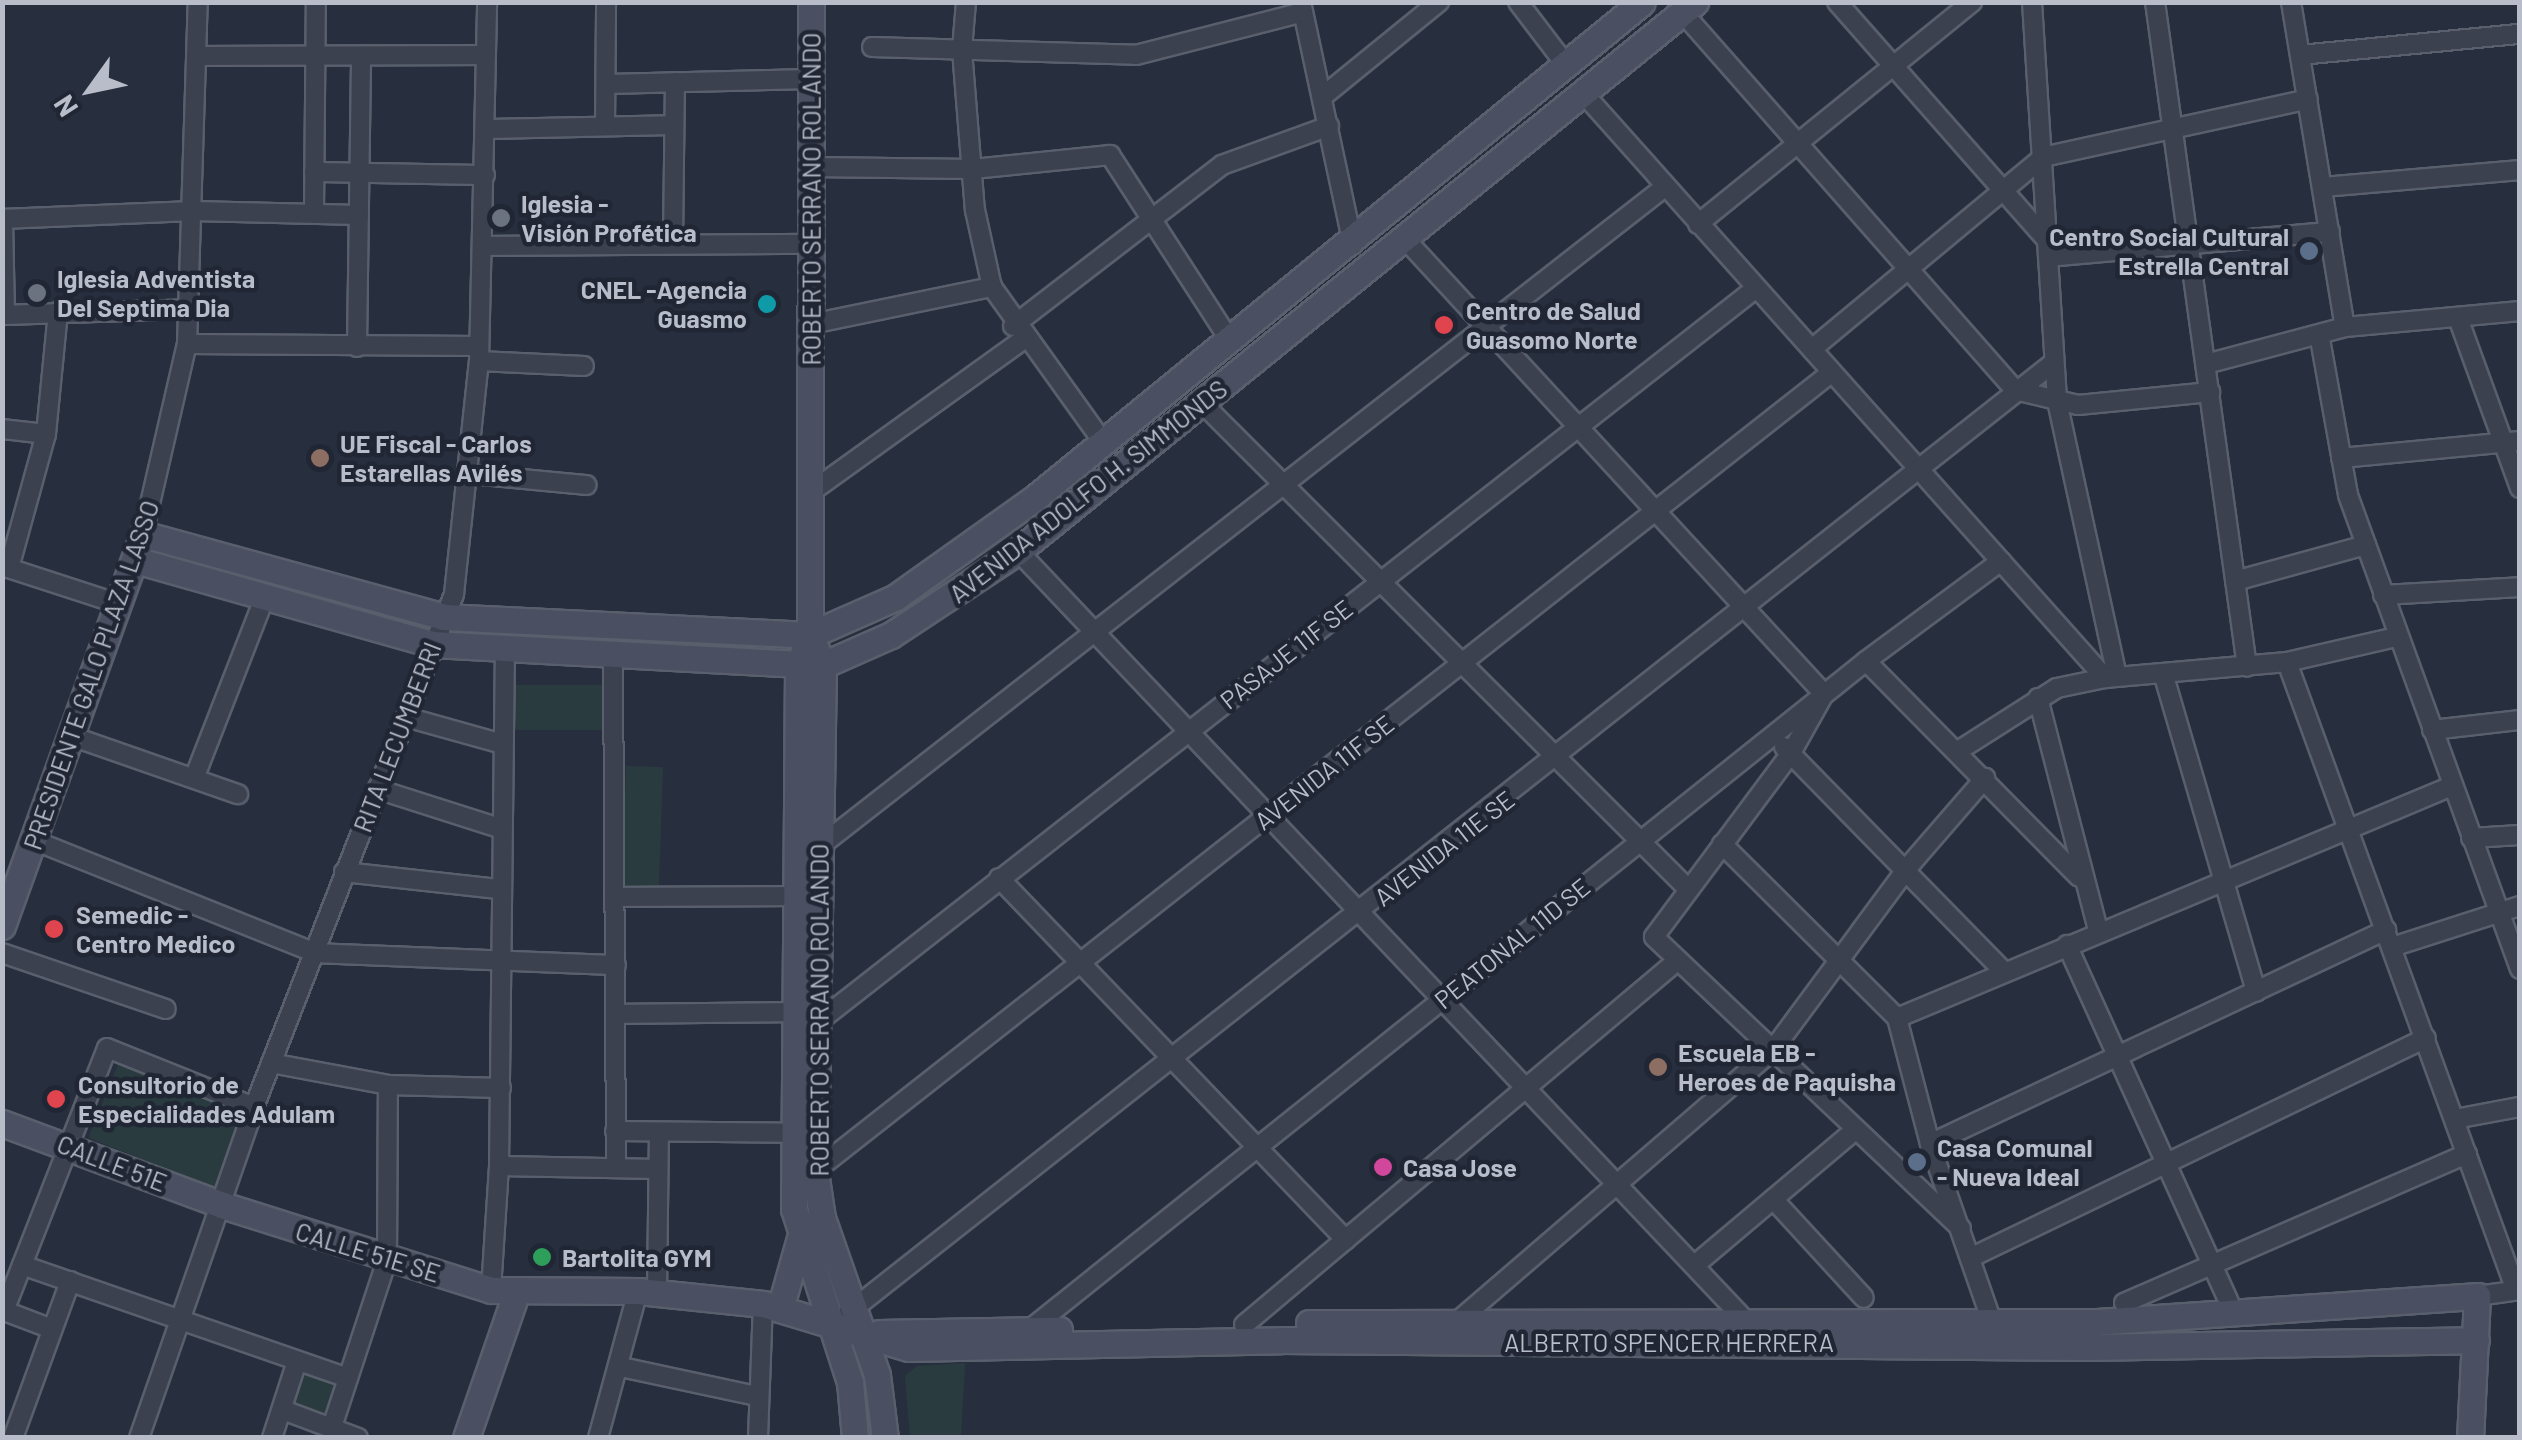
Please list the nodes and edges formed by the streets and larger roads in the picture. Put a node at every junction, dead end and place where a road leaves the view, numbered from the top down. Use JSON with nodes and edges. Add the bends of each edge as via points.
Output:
{"nodes":[{"id":1,"x":198,"y":2,"type":"edge"},
{"id":2,"x":316,"y":2,"type":"edge"},
{"id":3,"x":487,"y":2,"type":"edge"},
{"id":4,"x":606,"y":2,"type":"edge"},
{"id":5,"x":811,"y":2,"type":"edge"},
{"id":6,"x":966,"y":2,"type":"edge"},
{"id":7,"x":1518,"y":2,"type":"edge"},
{"id":8,"x":1642,"y":2,"type":"edge"},
{"id":9,"x":1838,"y":2,"type":"edge"},
{"id":10,"x":1972,"y":2,"type":"edge"},
{"id":11,"x":2032,"y":2,"type":"edge"},
{"id":12,"x":2154,"y":2,"type":"edge"},
{"id":13,"x":2291,"y":2,"type":"edge"},
{"id":14,"x":1433,"y":4,"type":"edge"},
{"id":15,"x":1302,"y":7,"type":"edge"},
{"id":16,"x":1689,"y":8,"type":"edge"},
{"id":17,"x":2520,"y":34,"type":"edge"},
{"id":18,"x":872,"y":48,"type":"dead end"},
{"id":19,"x":962,"y":50,"type":"junction"},
{"id":20,"x":486,"y":55,"type":"junction"},
{"id":21,"x":2300,"y":55,"type":"junction"},
{"id":22,"x":198,"y":56,"type":"junction"},
{"id":23,"x":315,"y":56,"type":"junction"},
{"id":24,"x":362,"y":56,"type":"junction"},
{"id":25,"x":1566,"y":64,"type":"junction"},
{"id":26,"x":1892,"y":66,"type":"junction"},
{"id":27,"x":811,"y":78,"type":"junction"},
{"id":28,"x":674,"y":82,"type":"junction"},
{"id":29,"x":606,"y":84,"type":"junction"},
{"id":30,"x":1584,"y":94,"type":"junction"},
{"id":31,"x":1322,"y":97,"type":"junction"},
{"id":32,"x":2308,"y":99,"type":"junction"},
{"id":33,"x":2170,"y":124,"type":"junction"},
{"id":34,"x":674,"y":125,"type":"junction"},
{"id":35,"x":605,"y":126,"type":"junction"},
{"id":36,"x":1329,"y":126,"type":"junction"},
{"id":37,"x":486,"y":128,"type":"junction"},
{"id":38,"x":1794,"y":145,"type":"junction"},
{"id":39,"x":2043,"y":157,"type":"junction"},
{"id":40,"x":811,"y":167,"type":"junction"},
{"id":41,"x":973,"y":170,"type":"junction"},
{"id":42,"x":2520,"y":170,"type":"edge"},
{"id":43,"x":314,"y":172,"type":"junction"},
{"id":44,"x":360,"y":172,"type":"junction"},
{"id":45,"x":485,"y":175,"type":"junction"},
{"id":46,"x":1666,"y":186,"type":"junction"},
{"id":47,"x":2000,"y":188,"type":"junction"},
{"id":48,"x":2323,"y":188,"type":"junction"},
{"id":49,"x":193,"y":211,"type":"junction"},
{"id":50,"x":314,"y":213,"type":"junction"},
{"id":51,"x":359,"y":215,"type":"junction"},
{"id":52,"x":3,"y":220,"type":"edge"},
{"id":53,"x":1151,"y":220,"type":"junction"},
{"id":54,"x":1698,"y":224,"type":"junction"},
{"id":55,"x":2330,"y":232,"type":"junction"},
{"id":56,"x":1406,"y":240,"type":"junction"},
{"id":57,"x":673,"y":242,"type":"junction"},
{"id":58,"x":811,"y":244,"type":"junction"},
{"id":59,"x":1353,"y":244,"type":"junction"},
{"id":60,"x":2188,"y":244,"type":"junction"},
{"id":61,"x":485,"y":246,"type":"junction"},
{"id":62,"x":2047,"y":248,"type":"junction"},
{"id":63,"x":1909,"y":270,"type":"junction"},
{"id":64,"x":992,"y":287,"type":"junction"},
{"id":65,"x":1756,"y":288,"type":"junction"},
{"id":66,"x":188,"y":310,"type":"junction"},
{"id":67,"x":2520,"y":311,"type":"edge"},
{"id":68,"x":58,"y":312,"type":"junction"},
{"id":69,"x":4,"y":314,"type":"edge"},
{"id":70,"x":2458,"y":318,"type":"junction"},
{"id":71,"x":811,"y":324,"type":"junction"},
{"id":72,"x":1486,"y":326,"type":"junction"},
{"id":73,"x":2345,"y":328,"type":"junction"},
{"id":74,"x":1019,"y":333,"type":"junction"},
{"id":75,"x":2320,"y":339,"type":"junction"},
{"id":76,"x":1231,"y":342,"type":"junction"},
{"id":77,"x":187,"y":344,"type":"junction"},
{"id":78,"x":357,"y":347,"type":"junction"},
{"id":79,"x":1812,"y":349,"type":"junction"},
{"id":80,"x":479,"y":353,"type":"junction"},
{"id":81,"x":2053,"y":363,"type":"junction"},
{"id":82,"x":2206,"y":364,"type":"junction"},
{"id":83,"x":584,"y":366,"type":"dead end"},
{"id":84,"x":1832,"y":372,"type":"junction"},
{"id":85,"x":2015,"y":390,"type":"junction"},
{"id":86,"x":2210,"y":392,"type":"junction"},
{"id":87,"x":2057,"y":401,"type":"junction"},
{"id":88,"x":1201,"y":402,"type":"junction"},
{"id":89,"x":1578,"y":426,"type":"junction"},
{"id":90,"x":2,"y":429,"type":"edge"},
{"id":91,"x":46,"y":434,"type":"junction"},
{"id":92,"x":1103,"y":442,"type":"junction"},
{"id":93,"x":2511,"y":442,"type":"edge"},
{"id":94,"x":2342,"y":458,"type":"junction"},
{"id":95,"x":1918,"y":468,"type":"junction"},
{"id":96,"x":470,"y":474,"type":"junction"},
{"id":97,"x":586,"y":485,"type":"dead end"},
{"id":98,"x":1283,"y":485,"type":"junction"},
{"id":99,"x":2520,"y":488,"type":"edge"},
{"id":100,"x":811,"y":492,"type":"junction"},
{"id":101,"x":1656,"y":510,"type":"junction"},
{"id":102,"x":144,"y":534,"type":"junction"},
{"id":103,"x":2366,"y":545,"type":"junction"},
{"id":104,"x":1018,"y":551,"type":"junction"},
{"id":105,"x":135,"y":560,"type":"junction"},
{"id":106,"x":2001,"y":561,"type":"junction"},
{"id":107,"x":6,"y":567,"type":"edge"},
{"id":108,"x":2235,"y":581,"type":"junction"},
{"id":109,"x":1378,"y":582,"type":"junction"},
{"id":110,"x":2520,"y":587,"type":"edge"},
{"id":111,"x":2383,"y":594,"type":"junction"},
{"id":112,"x":264,"y":596,"type":"junction"},
{"id":113,"x":119,"y":604,"type":"junction"},
{"id":114,"x":1744,"y":606,"type":"junction"},
{"id":115,"x":444,"y":617,"type":"junction"},
{"id":116,"x":1097,"y":631,"type":"junction"},
{"id":117,"x":810,"y":636,"type":"junction"},
{"id":118,"x":2396,"y":637,"type":"junction"},
{"id":119,"x":432,"y":644,"type":"junction"},
{"id":120,"x":504,"y":649,"type":"junction"},
{"id":121,"x":612,"y":656,"type":"junction"},
{"id":122,"x":1866,"y":661,"type":"junction"},
{"id":123,"x":2287,"y":662,"type":"junction"},
{"id":124,"x":1460,"y":664,"type":"junction"},
{"id":125,"x":811,"y":666,"type":"junction"},
{"id":126,"x":2247,"y":666,"type":"junction"},
{"id":127,"x":2163,"y":673,"type":"junction"},
{"id":128,"x":2111,"y":677,"type":"junction"},
{"id":129,"x":1824,"y":694,"type":"junction"},
{"id":130,"x":2038,"y":698,"type":"junction"},
{"id":131,"x":406,"y":717,"type":"junction"},
{"id":132,"x":2520,"y":720,"type":"edge"},
{"id":133,"x":1190,"y":729,"type":"junction"},
{"id":134,"x":2432,"y":730,"type":"junction"},
{"id":135,"x":71,"y":736,"type":"junction"},
{"id":136,"x":1772,"y":736,"type":"junction"},
{"id":137,"x":499,"y":743,"type":"junction"},
{"id":138,"x":1958,"y":751,"type":"junction"},
{"id":139,"x":1790,"y":753,"type":"junction"},
{"id":140,"x":1554,"y":760,"type":"junction"},
{"id":141,"x":195,"y":776,"type":"junction"},
{"id":142,"x":1985,"y":778,"type":"junction"},
{"id":143,"x":2452,"y":786,"type":"junction"},
{"id":144,"x":378,"y":789,"type":"junction"},
{"id":145,"x":238,"y":794,"type":"dead end"},
{"id":146,"x":1271,"y":814,"type":"junction"},
{"id":147,"x":2346,"y":827,"type":"junction"},
{"id":148,"x":499,"y":828,"type":"junction"},
{"id":149,"x":2520,"y":836,"type":"edge"},
{"id":150,"x":2471,"y":838,"type":"junction"},
{"id":151,"x":33,"y":840,"type":"junction"},
{"id":152,"x":1637,"y":844,"type":"junction"},
{"id":153,"x":1722,"y":844,"type":"junction"},
{"id":154,"x":820,"y":847,"type":"junction"},
{"id":155,"x":1908,"y":867,"type":"junction"},
{"id":156,"x":344,"y":872,"type":"junction"},
{"id":157,"x":2080,"y":877,"type":"junction"},
{"id":158,"x":10,"y":878,"type":"edge"},
{"id":159,"x":999,"y":878,"type":"junction"},
{"id":160,"x":2222,"y":882,"type":"junction"},
{"id":161,"x":1688,"y":889,"type":"junction"},
{"id":162,"x":498,"y":890,"type":"junction"},
{"id":163,"x":796,"y":896,"type":"junction"},
{"id":164,"x":615,"y":898,"type":"junction"},
{"id":165,"x":2520,"y":906,"type":"edge"},
{"id":166,"x":2499,"y":911,"type":"junction"},
{"id":167,"x":1363,"y":912,"type":"junction"},
{"id":168,"x":2,"y":926,"type":"edge"},
{"id":169,"x":2098,"y":930,"type":"junction"},
{"id":170,"x":2389,"y":938,"type":"junction"},
{"id":171,"x":2068,"y":945,"type":"junction"},
{"id":172,"x":2,"y":953,"type":"edge"},
{"id":173,"x":316,"y":953,"type":"junction"},
{"id":174,"x":1840,"y":958,"type":"junction"},
{"id":175,"x":1678,"y":960,"type":"junction"},
{"id":176,"x":1080,"y":963,"type":"junction"},
{"id":177,"x":502,"y":964,"type":"junction"},
{"id":178,"x":616,"y":965,"type":"junction"},
{"id":179,"x":2520,"y":969,"type":"edge"},
{"id":180,"x":2004,"y":972,"type":"junction"},
{"id":181,"x":2256,"y":992,"type":"junction"},
{"id":182,"x":1445,"y":998,"type":"junction"},
{"id":183,"x":166,"y":1010,"type":"dead end"},
{"id":184,"x":616,"y":1014,"type":"junction"},
{"id":185,"x":806,"y":1017,"type":"junction"},
{"id":186,"x":1897,"y":1018,"type":"junction"},
{"id":187,"x":2426,"y":1038,"type":"junction"},
{"id":188,"x":1772,"y":1051,"type":"junction"},
{"id":189,"x":2120,"y":1056,"type":"junction"},
{"id":190,"x":1172,"y":1062,"type":"junction"},
{"id":191,"x":271,"y":1063,"type":"junction"},
{"id":192,"x":388,"y":1085,"type":"junction"},
{"id":193,"x":1528,"y":1086,"type":"junction"},
{"id":194,"x":500,"y":1088,"type":"junction"},
{"id":195,"x":254,"y":1107,"type":"junction"},
{"id":196,"x":2520,"y":1107,"type":"edge"},
{"id":197,"x":2454,"y":1118,"type":"junction"},
{"id":198,"x":2,"y":1122,"type":"edge"},
{"id":199,"x":616,"y":1131,"type":"junction"},
{"id":200,"x":1854,"y":1131,"type":"junction"},
{"id":201,"x":659,"y":1132,"type":"junction"},
{"id":202,"x":792,"y":1133,"type":"junction"},
{"id":203,"x":1930,"y":1144,"type":"junction"},
{"id":204,"x":68,"y":1146,"type":"junction"},
{"id":205,"x":1258,"y":1147,"type":"junction"},
{"id":206,"x":2467,"y":1154,"type":"junction"},
{"id":207,"x":2170,"y":1164,"type":"junction"},
{"id":208,"x":499,"y":1166,"type":"junction"},
{"id":209,"x":616,"y":1168,"type":"junction"},
{"id":210,"x":658,"y":1169,"type":"junction"},
{"id":211,"x":816,"y":1171,"type":"junction"},
{"id":212,"x":1618,"y":1182,"type":"junction"},
{"id":213,"x":1773,"y":1199,"type":"junction"},
{"id":214,"x":222,"y":1205,"type":"junction"},
{"id":215,"x":1961,"y":1228,"type":"junction"},
{"id":216,"x":800,"y":1238,"type":"junction"},
{"id":217,"x":1346,"y":1240,"type":"junction"},
{"id":218,"x":1970,"y":1258,"type":"junction"},
{"id":219,"x":387,"y":1260,"type":"junction"},
{"id":220,"x":2214,"y":1262,"type":"junction"},
{"id":221,"x":1696,"y":1264,"type":"junction"},
{"id":222,"x":22,"y":1265,"type":"junction"},
{"id":223,"x":70,"y":1281,"type":"junction"},
{"id":224,"x":2518,"y":1290,"type":"edge"},
{"id":225,"x":503,"y":1292,"type":"junction"},
{"id":226,"x":647,"y":1292,"type":"junction"},
{"id":227,"x":2476,"y":1296,"type":"junction"},
{"id":228,"x":1864,"y":1298,"type":"dead end"},
{"id":229,"x":2418,"y":1300,"type":"junction"},
{"id":230,"x":2228,"y":1302,"type":"dead end"},
{"id":231,"x":2124,"y":1303,"type":"dead end"},
{"id":232,"x":771,"y":1306,"type":"junction"},
{"id":233,"x":855,"y":1308,"type":"junction"},
{"id":234,"x":3,"y":1310,"type":"edge"},
{"id":235,"x":181,"y":1318,"type":"junction"},
{"id":236,"x":1743,"y":1318,"type":"junction"},
{"id":237,"x":1458,"y":1320,"type":"junction"},
{"id":238,"x":1992,"y":1322,"type":"junction"},
{"id":239,"x":830,"y":1324,"type":"junction"},
{"id":240,"x":1244,"y":1325,"type":"junction"},
{"id":241,"x":52,"y":1328,"type":"junction"},
{"id":242,"x":1028,"y":1331,"type":"junction"},
{"id":243,"x":864,"y":1334,"type":"junction"},
{"id":244,"x":2422,"y":1339,"type":"junction"},
{"id":245,"x":2476,"y":1340,"type":"junction"},
{"id":246,"x":297,"y":1361,"type":"junction"},
{"id":247,"x":621,"y":1368,"type":"junction"},
{"id":248,"x":348,"y":1378,"type":"junction"},
{"id":249,"x":756,"y":1396,"type":"junction"},
{"id":250,"x":283,"y":1410,"type":"junction"},
{"id":251,"x":332,"y":1428,"type":"junction"},
{"id":252,"x":12,"y":1435,"type":"edge"},
{"id":253,"x":139,"y":1438,"type":"edge"},
{"id":254,"x":272,"y":1438,"type":"edge"},
{"id":255,"x":358,"y":1438,"type":"edge"},
{"id":256,"x":466,"y":1438,"type":"edge"},
{"id":257,"x":598,"y":1438,"type":"edge"},
{"id":258,"x":758,"y":1438,"type":"edge"},
{"id":259,"x":855,"y":1438,"type":"edge"},
{"id":260,"x":885,"y":1438,"type":"edge"},
{"id":261,"x":2470,"y":1438,"type":"edge"}],
"edges":[{"from":1,"to":22,"type":"street","name":"PRESIDENTE GALO PLAZA LASSO"},
{"from":2,"to":23,"type":"street"},
{"from":3,"to":20,"type":"street","name":"RITA LECUMBERRI"},
{"from":4,"to":29,"type":"street"},
{"from":5,"to":27,"type":"street","name":"ROBERTO SERRANO ROLANDO"},
{"from":6,"to":19,"type":"street"},
{"from":7,"to":25,"type":"street"},
{"from":8,"to":25,"type":"street","name":"AVENIDA ADOLFO H. SIMMONDS"},
{"from":9,"to":26,"type":"street"},
{"from":10,"to":26,"type":"street"},
{"from":11,"to":39,"type":"street"},
{"from":12,"to":33,"type":"street"},
{"from":13,"to":21,"type":"street"},
{"from":14,"to":31,"type":"street"},
{"from":15,"to":19,"type":"street","via":[[1136,55]]},
{"from":15,"to":31,"type":"street"},
{"from":16,"to":30,"type":"street","name":"AVENIDA ADOLFO H. SIMMONDS"},
{"from":16,"to":38,"type":"street"},
{"from":17,"to":21,"type":"street"},
{"from":18,"to":19,"type":"street"},
{"from":19,"to":41,"type":"street"},
{"from":20,"to":24,"type":"street"},
{"from":20,"to":37,"type":"street","name":"RITA LECUMBERRI"},
{"from":21,"to":32,"type":"street"},
{"from":22,"to":23,"type":"street"},
{"from":22,"to":49,"type":"street","name":"PRESIDENTE GALO PLAZA LASSO"},
{"from":23,"to":24,"type":"street"},
{"from":23,"to":43,"type":"street"},
{"from":24,"to":44,"type":"street"},
{"from":25,"to":59,"type":"street","name":"AVENIDA ADOLFO H. SIMMONDS"},
{"from":26,"to":38,"type":"street"},
{"from":26,"to":47,"type":"street"},
{"from":27,"to":28,"type":"street"},
{"from":27,"to":40,"type":"street","name":"ROBERTO SERRANO ROLANDO"},
{"from":28,"to":29,"type":"street"},
{"from":28,"to":34,"type":"street"},
{"from":29,"to":35,"type":"street"},
{"from":30,"to":46,"type":"street"},
{"from":30,"to":56,"type":"street","name":"AVENIDA ADOLFO H. SIMMONDS"},
{"from":31,"to":36,"type":"street"},
{"from":32,"to":33,"type":"street"},
{"from":32,"to":48,"type":"street"},
{"from":33,"to":39,"type":"street"},
{"from":33,"to":60,"type":"street"},
{"from":34,"to":35,"type":"street"},
{"from":34,"to":57,"type":"street"},
{"from":35,"to":37,"type":"street"},
{"from":36,"to":53,"type":"street","via":[[1222,165]]},
{"from":36,"to":59,"type":"street"},
{"from":37,"to":45,"type":"street","name":"RITA LECUMBERRI"},
{"from":38,"to":54,"type":"street"},
{"from":38,"to":63,"type":"street"},
{"from":39,"to":47,"type":"street"},
{"from":39,"to":62,"type":"street"},
{"from":40,"to":41,"type":"street"},
{"from":40,"to":58,"type":"street","name":"ROBERTO SERRANO ROLANDO"},
{"from":41,"to":53,"type":"street","via":[[1110,155]]},
{"from":41,"to":64,"type":"street"},
{"from":42,"to":48,"type":"street"},
{"from":43,"to":44,"type":"street"},
{"from":43,"to":50,"type":"street"},
{"from":44,"to":45,"type":"street"},
{"from":44,"to":51,"type":"street"},
{"from":45,"to":61,"type":"street","name":"RITA LECUMBERRI"},
{"from":46,"to":54,"type":"street"},
{"from":46,"to":72,"type":"street"},
{"from":47,"to":62,"type":"street"},
{"from":47,"to":63,"type":"street"},
{"from":48,"to":55,"type":"street"},
{"from":49,"to":50,"type":"street"},
{"from":49,"to":52,"type":"street"},
{"from":49,"to":66,"type":"street","name":"PRESIDENTE GALO PLAZA LASSO"},
{"from":50,"to":51,"type":"street"},
{"from":51,"to":78,"type":"street"},
{"from":52,"to":69,"type":"street"},
{"from":53,"to":74,"type":"street"},
{"from":53,"to":76,"type":"street"},
{"from":54,"to":65,"type":"street"},
{"from":55,"to":60,"type":"street"},
{"from":55,"to":73,"type":"street"},
{"from":56,"to":72,"type":"street"},
{"from":56,"to":88,"type":"street","name":"AVENIDA ADOLFO H. SIMMONDS"},
{"from":57,"to":58,"type":"street"},
{"from":57,"to":61,"type":"street"},
{"from":58,"to":71,"type":"street","name":"ROBERTO SERRANO ROLANDO"},
{"from":59,"to":76,"type":"street","name":"AVENIDA ADOLFO H. SIMMONDS"},
{"from":60,"to":62,"type":"street"},
{"from":60,"to":82,"type":"street"},
{"from":61,"to":80,"type":"street","name":"RITA LECUMBERRI"},
{"from":62,"to":81,"type":"street"},
{"from":63,"to":79,"type":"street"},
{"from":63,"to":85,"type":"street"},
{"from":64,"to":71,"type":"street"},
{"from":64,"to":74,"type":"street"},
{"from":65,"to":79,"type":"street"},
{"from":65,"to":89,"type":"street","name":"PASAJE 11F SE"},
{"from":66,"to":68,"type":"street"},
{"from":66,"to":77,"type":"street","name":"PRESIDENTE GALO PLAZA LASSO"},
{"from":67,"to":70,"type":"street"},
{"from":68,"to":69,"type":"street"},
{"from":68,"to":91,"type":"street"},
{"from":70,"to":73,"type":"street"},
{"from":70,"to":93,"type":"street"},
{"from":71,"to":100,"type":"street","name":"ROBERTO SERRANO ROLANDO"},
{"from":72,"to":89,"type":"street"},
{"from":72,"to":98,"type":"street"},
{"from":73,"to":75,"type":"street"},
{"from":74,"to":92,"type":"street"},
{"from":74,"to":100,"type":"street"},
{"from":75,"to":82,"type":"street"},
{"from":75,"to":94,"type":"street"},
{"from":76,"to":92,"type":"street","name":"AVENIDA ADOLFO H. SIMMONDS"},
{"from":77,"to":78,"type":"street"},
{"from":77,"to":102,"type":"street","name":"PRESIDENTE GALO PLAZA LASSO"},
{"from":78,"to":80,"type":"street"},
{"from":79,"to":84,"type":"street"},
{"from":80,"to":83,"type":"street"},
{"from":80,"to":96,"type":"street","name":"RITA LECUMBERRI"},
{"from":81,"to":85,"type":"street","name":"AVENIDA 11E SE"},
{"from":81,"to":87,"type":"street"},
{"from":82,"to":86,"type":"street"},
{"from":84,"to":95,"type":"street"},
{"from":84,"to":101,"type":"street","name":"AVENIDA 11F SE"},
{"from":85,"to":87,"type":"street"},
{"from":85,"to":95,"type":"street","name":"AVENIDA 11E SE"},
{"from":86,"to":87,"type":"street","via":[[2078,405]]},
{"from":86,"to":108,"type":"street"},
{"from":87,"to":128,"type":"street"},
{"from":88,"to":98,"type":"street"},
{"from":88,"to":104,"type":"street","name":"AVENIDA ADOLFO H. SIMMONDS"},
{"from":89,"to":101,"type":"street"},
{"from":89,"to":109,"type":"street","name":"PASAJE 11F SE"},
{"from":90,"to":91,"type":"street"},
{"from":91,"to":107,"type":"street"},
{"from":92,"to":117,"type":"street","name":"AVENIDA ADOLFO H. SIMMONDS","via":[[931,575],[864,616]]},
{"from":93,"to":94,"type":"street"},
{"from":93,"to":99,"type":"street"},
{"from":94,"to":103,"type":"street"},
{"from":95,"to":106,"type":"street"},
{"from":95,"to":114,"type":"street","name":"AVENIDA 11E SE"},
{"from":96,"to":97,"type":"street"},
{"from":96,"to":115,"type":"street","name":"RITA LECUMBERRI","via":[[454,594]]},
{"from":98,"to":109,"type":"street"},
{"from":98,"to":116,"type":"street"},
{"from":100,"to":117,"type":"street","name":"ROBERTO SERRANO ROLANDO"},
{"from":101,"to":114,"type":"street"},
{"from":101,"to":124,"type":"street","name":"AVENIDA 11F SE"},
{"from":102,"to":105,"type":"street","name":"PRESIDENTE GALO PLAZA LASSO"},
{"from":102,"to":115,"type":"street","name":"AVENIDA ADOLFO H. SIMMONDS"},
{"from":103,"to":108,"type":"street"},
{"from":103,"to":111,"type":"street"},
{"from":104,"to":116,"type":"street"},
{"from":104,"to":125,"type":"street","name":"AVENIDA ADOLFO H. SIMMONDS","via":[[924,616]]},
{"from":105,"to":112,"type":"street","name":"AVENIDA ADOLFO H. SIMMONDS"},
{"from":105,"to":113,"type":"street","name":"PRESIDENTE GALO PLAZA LASSO"},
{"from":106,"to":122,"type":"street","name":"PEATONAL 11D SE"},
{"from":106,"to":128,"type":"street"},
{"from":107,"to":113,"type":"street"},
{"from":108,"to":126,"type":"street"},
{"from":109,"to":124,"type":"street"},
{"from":109,"to":133,"type":"street","name":"PASAJE 11F SE"},
{"from":110,"to":111,"type":"street"},
{"from":111,"to":118,"type":"street"},
{"from":112,"to":119,"type":"street","name":"AVENIDA ADOLFO H. SIMMONDS"},
{"from":112,"to":141,"type":"street"},
{"from":113,"to":135,"type":"street","name":"PRESIDENTE GALO PLAZA LASSO"},
{"from":114,"to":129,"type":"street"},
{"from":114,"to":140,"type":"street","name":"AVENIDA 11E SE"},
{"from":115,"to":117,"type":"street","name":"AVENIDA ADOLFO H. SIMMONDS"},
{"from":115,"to":119,"type":"street","name":"RITA LECUMBERRI"},
{"from":116,"to":133,"type":"street"},
{"from":116,"to":154,"type":"street"},
{"from":117,"to":125,"type":"street","name":"ROBERTO SERRANO ROLANDO"},
{"from":118,"to":123,"type":"street"},
{"from":118,"to":134,"type":"street"},
{"from":119,"to":120,"type":"street","name":"AVENIDA ADOLFO H. SIMMONDS"},
{"from":119,"to":131,"type":"street","name":"RITA LECUMBERRI"},
{"from":120,"to":121,"type":"street","name":"AVENIDA ADOLFO H. SIMMONDS"},
{"from":120,"to":137,"type":"street"},
{"from":121,"to":125,"type":"street","name":"AVENIDA ADOLFO H. SIMMONDS"},
{"from":121,"to":164,"type":"street"},
{"from":122,"to":129,"type":"street","name":"PEATONAL 11D SE"},
{"from":122,"to":138,"type":"street"},
{"from":123,"to":126,"type":"street"},
{"from":123,"to":147,"type":"street"},
{"from":124,"to":140,"type":"street"},
{"from":124,"to":146,"type":"street","name":"AVENIDA 11F SE"},
{"from":125,"to":154,"type":"street","name":"ROBERTO SERRANO ROLANDO"},
{"from":125,"to":163,"type":"street","name":"ROBERTO SERRANO ROLANDO"},
{"from":126,"to":127,"type":"street"},
{"from":127,"to":128,"type":"street"},
{"from":127,"to":160,"type":"street"},
{"from":128,"to":130,"type":"street"},
{"from":129,"to":136,"type":"street","name":"PEATONAL 11D SE"},
{"from":129,"to":139,"type":"street"},
{"from":130,"to":138,"type":"street"},
{"from":130,"to":157,"type":"street"},
{"from":131,"to":137,"type":"street"},
{"from":131,"to":144,"type":"street","name":"RITA LECUMBERRI"},
{"from":132,"to":134,"type":"street"},
{"from":133,"to":146,"type":"street"},
{"from":133,"to":159,"type":"street","name":"PASAJE 11F SE"},
{"from":134,"to":143,"type":"street"},
{"from":135,"to":141,"type":"street"},
{"from":135,"to":151,"type":"street","name":"PRESIDENTE GALO PLAZA LASSO"},
{"from":136,"to":139,"type":"street"},
{"from":136,"to":152,"type":"street","name":"PEATONAL 11D SE"},
{"from":137,"to":148,"type":"street"},
{"from":138,"to":142,"type":"street"},
{"from":139,"to":153,"type":"street"},
{"from":139,"to":155,"type":"street"},
{"from":140,"to":152,"type":"street"},
{"from":140,"to":167,"type":"street","name":"AVENIDA 11E SE"},
{"from":141,"to":145,"type":"street"},
{"from":142,"to":155,"type":"street"},
{"from":142,"to":157,"type":"street"},
{"from":143,"to":147,"type":"street"},
{"from":143,"to":150,"type":"street"},
{"from":144,"to":148,"type":"street"},
{"from":144,"to":156,"type":"street","name":"RITA LECUMBERRI"},
{"from":146,"to":167,"type":"street"},
{"from":146,"to":176,"type":"street","name":"AVENIDA 11F SE"},
{"from":147,"to":160,"type":"street"},
{"from":147,"to":170,"type":"street"},
{"from":148,"to":162,"type":"street"},
{"from":149,"to":150,"type":"street"},
{"from":150,"to":166,"type":"street"},
{"from":151,"to":158,"type":"street","name":"PRESIDENTE GALO PLAZA LASSO"},
{"from":151,"to":173,"type":"street"},
{"from":152,"to":161,"type":"street"},
{"from":152,"to":182,"type":"street","name":"PEATONAL 11D SE"},
{"from":153,"to":161,"type":"street"},
{"from":153,"to":174,"type":"street"},
{"from":154,"to":185,"type":"street","name":"ROBERTO SERRANO ROLANDO"},
{"from":155,"to":174,"type":"street"},
{"from":155,"to":180,"type":"street"},
{"from":156,"to":162,"type":"street"},
{"from":156,"to":173,"type":"street","name":"RITA LECUMBERRI"},
{"from":157,"to":169,"type":"street"},
{"from":158,"to":168,"type":"street","name":"PRESIDENTE GALO PLAZA LASSO"},
{"from":159,"to":176,"type":"street"},
{"from":159,"to":185,"type":"street","name":"PASAJE 11F SE"},
{"from":160,"to":169,"type":"street"},
{"from":160,"to":181,"type":"street"},
{"from":161,"to":175,"type":"street","via":[[1654,937]]},
{"from":162,"to":177,"type":"street"},
{"from":163,"to":164,"type":"street"},
{"from":163,"to":185,"type":"street","name":"ROBERTO SERRANO ROLANDO"},
{"from":164,"to":178,"type":"street"},
{"from":165,"to":166,"type":"street"},
{"from":166,"to":170,"type":"street"},
{"from":166,"to":179,"type":"street"},
{"from":167,"to":182,"type":"street"},
{"from":167,"to":190,"type":"street","name":"AVENIDA 11E SE"},
{"from":169,"to":171,"type":"street"},
{"from":170,"to":181,"type":"street"},
{"from":170,"to":187,"type":"street"},
{"from":171,"to":180,"type":"street"},
{"from":171,"to":189,"type":"street"},
{"from":172,"to":183,"type":"street"},
{"from":173,"to":177,"type":"street"},
{"from":173,"to":191,"type":"street","name":"RITA LECUMBERRI"},
{"from":174,"to":186,"type":"street"},
{"from":174,"to":188,"type":"street"},
{"from":175,"to":188,"type":"street"},
{"from":175,"to":193,"type":"street"},
{"from":176,"to":190,"type":"street"},
{"from":176,"to":211,"type":"street","name":"AVENIDA 11F SE"},
{"from":177,"to":178,"type":"street"},
{"from":177,"to":194,"type":"street"},
{"from":178,"to":184,"type":"street"},
{"from":180,"to":186,"type":"street"},
{"from":181,"to":189,"type":"street"},
{"from":182,"to":193,"type":"street"},
{"from":182,"to":205,"type":"street","name":"PEATONAL 11D SE"},
{"from":184,"to":185,"type":"street"},
{"from":184,"to":199,"type":"street"},
{"from":185,"to":202,"type":"street","name":"ROBERTO SERRANO ROLANDO"},
{"from":185,"to":211,"type":"street","name":"ROBERTO SERRANO ROLANDO"},
{"from":186,"to":203,"type":"street"},
{"from":187,"to":197,"type":"street"},
{"from":187,"to":207,"type":"street"},
{"from":188,"to":200,"type":"street"},
{"from":188,"to":212,"type":"street"},
{"from":189,"to":203,"type":"street"},
{"from":189,"to":207,"type":"street"},
{"from":190,"to":205,"type":"street"},
{"from":190,"to":233,"type":"street","name":"AVENIDA 11E SE"},
{"from":191,"to":192,"type":"street"},
{"from":191,"to":195,"type":"street","name":"RITA LECUMBERRI"},
{"from":192,"to":194,"type":"street"},
{"from":192,"to":219,"type":"street"},
{"from":193,"to":212,"type":"street"},
{"from":193,"to":217,"type":"street"},
{"from":194,"to":208,"type":"street"},
{"from":195,"to":204,"type":"street","via":[[106,1048]]},
{"from":195,"to":214,"type":"street","name":"RITA LECUMBERRI"},
{"from":196,"to":197,"type":"street"},
{"from":197,"to":206,"type":"street"},
{"from":198,"to":204,"type":"street","name":"CALLE 51E"},
{"from":199,"to":201,"type":"street"},
{"from":199,"to":209,"type":"street"},
{"from":200,"to":213,"type":"street"},
{"from":200,"to":215,"type":"street"},
{"from":201,"to":202,"type":"street"},
{"from":201,"to":210,"type":"street"},
{"from":202,"to":216,"type":"street","name":"ROBERTO SERRANO ROLANDO"},
{"from":203,"to":215,"type":"street"},
{"from":204,"to":214,"type":"street","name":"CALLE 51E"},
{"from":204,"to":222,"type":"street"},
{"from":205,"to":217,"type":"street"},
{"from":205,"to":242,"type":"street","name":"PEATONAL 11D SE"},
{"from":206,"to":220,"type":"street"},
{"from":206,"to":224,"type":"street"},
{"from":207,"to":218,"type":"street"},
{"from":207,"to":220,"type":"street"},
{"from":208,"to":209,"type":"street"},
{"from":208,"to":225,"type":"street"},
{"from":209,"to":210,"type":"street"},
{"from":210,"to":226,"type":"street"},
{"from":211,"to":233,"type":"street","name":"ROBERTO SERRANO ROLANDO","via":[[822,1218]]},
{"from":212,"to":221,"type":"street"},
{"from":212,"to":237,"type":"street"},
{"from":213,"to":221,"type":"street"},
{"from":213,"to":228,"type":"street"},
{"from":214,"to":219,"type":"street","name":"CALLE 51E SE"},
{"from":214,"to":235,"type":"street","name":"RITA LECUMBERRI"},
{"from":215,"to":218,"type":"street"},
{"from":216,"to":232,"type":"street"},
{"from":216,"to":239,"type":"street","name":"ROBERTO SERRANO ROLANDO"},
{"from":217,"to":240,"type":"street"},
{"from":218,"to":238,"type":"street"},
{"from":219,"to":225,"type":"street","name":"CALLE 51E SE"},
{"from":219,"to":248,"type":"street"},
{"from":220,"to":230,"type":"street"},
{"from":220,"to":231,"type":"street"},
{"from":221,"to":236,"type":"street"},
{"from":222,"to":223,"type":"street"},
{"from":222,"to":234,"type":"street"},
{"from":223,"to":235,"type":"street"},
{"from":223,"to":241,"type":"street"},
{"from":224,"to":227,"type":"street"},
{"from":225,"to":226,"type":"street","name":"ALBERTO SPENCER HERRERA"},
{"from":225,"to":256,"type":"street"},
{"from":226,"to":232,"type":"street","name":"ALBERTO SPENCER HERRERA"},
{"from":226,"to":247,"type":"street"},
{"from":227,"to":229,"type":"street","name":"ALBERTO SPENCER HERRERA"},
{"from":227,"to":245,"type":"street"},
{"from":229,"to":238,"type":"street","name":"ALBERTO SPENCER HERRERA","via":[[2214,1317]]},
{"from":229,"to":244,"type":"street","via":[[2434,1313],[2431,1333]]},
{"from":232,"to":239,"type":"street","name":"ALBERTO SPENCER HERRERA"},
{"from":232,"to":249,"type":"street"},
{"from":233,"to":239,"type":"street","name":"AVENIDA 11E SE"},
{"from":233,"to":243,"type":"street","name":"ROBERTO SERRANO ROLANDO"},
{"from":234,"to":241,"type":"street"},
{"from":235,"to":246,"type":"street"},
{"from":235,"to":253,"type":"street","name":"RITA LECUMBERRI"},
{"from":236,"to":237,"type":"street","name":"ALBERTO SPENCER HERRERA"},
{"from":236,"to":238,"type":"street","name":"ALBERTO SPENCER HERRERA"},
{"from":237,"to":240,"type":"street","name":"ALBERTO SPENCER HERRERA"},
{"from":239,"to":243,"type":"street","name":"ALBERTO SPENCER HERRERA"},
{"from":239,"to":259,"type":"street","name":"ROBERTO SERRANO ROLANDO","via":[[850,1382]]},
{"from":240,"to":242,"type":"street","name":"ALBERTO SPENCER HERRERA"},
{"from":241,"to":252,"type":"street"},
{"from":242,"to":243,"type":"street","name":"ALBERTO SPENCER HERRERA"},
{"from":243,"to":244,"type":"street","name":"ALBERTO SPENCER HERRERA","via":[[909,1348],[972,1350],[1282,1340],[2087,1348]]},
{"from":243,"to":260,"type":"street","name":"ROBERTO SERRANO ROLANDO"},
{"from":244,"to":245,"type":"street","name":"ALBERTO SPENCER HERRERA"},
{"from":245,"to":261,"type":"street"},
{"from":246,"to":248,"type":"street"},
{"from":246,"to":250,"type":"street"},
{"from":247,"to":249,"type":"street"},
{"from":247,"to":257,"type":"street"},
{"from":248,"to":251,"type":"street"},
{"from":249,"to":258,"type":"street"},
{"from":250,"to":251,"type":"street"},
{"from":250,"to":254,"type":"street"},
{"from":251,"to":255,"type":"street"}]}
